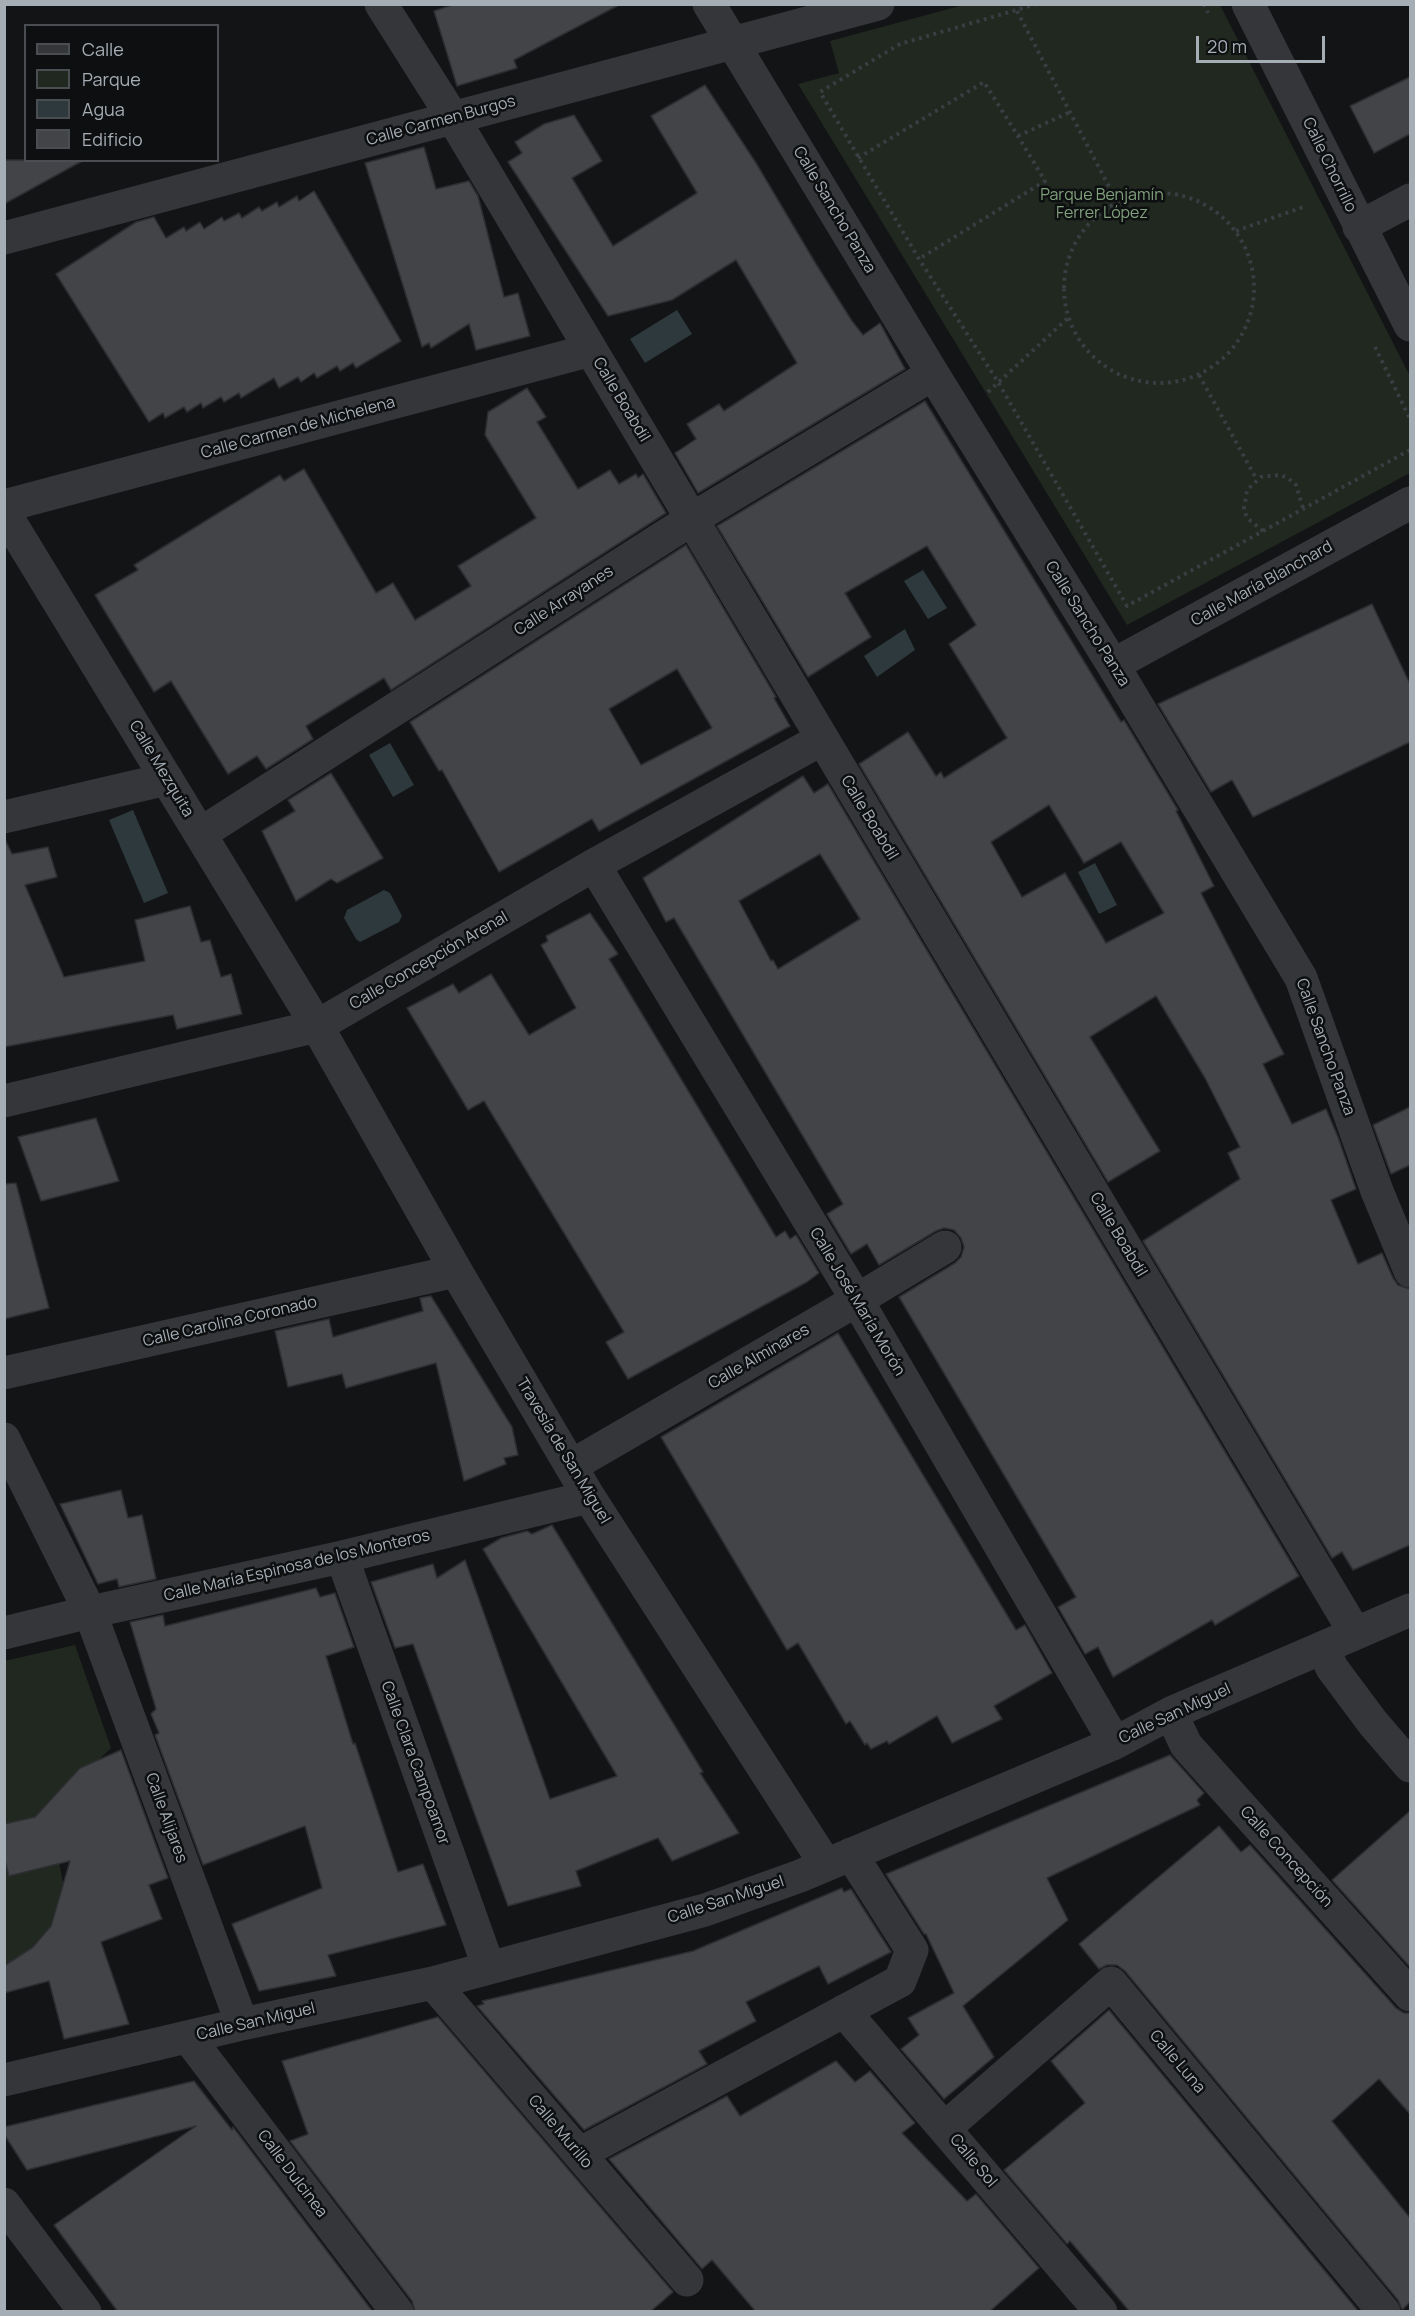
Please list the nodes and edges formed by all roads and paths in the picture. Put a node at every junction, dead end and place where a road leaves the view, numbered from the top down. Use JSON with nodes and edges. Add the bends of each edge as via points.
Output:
{"nodes":[{"id":1,"x":381,"y":4,"type":"edge"},
{"id":2,"x":709,"y":4,"type":"edge"},
{"id":3,"x":878,"y":4,"type":"edge"},
{"id":4,"x":1037,"y":4,"type":"edge"},
{"id":5,"x":1248,"y":4,"type":"edge"},
{"id":6,"x":1017,"y":11,"type":"junction"},
{"id":7,"x":733,"y":44,"type":"junction"},
{"id":8,"x":1070,"y":112,"type":"junction"},
{"id":9,"x":453,"y":118,"type":"junction"},
{"id":10,"x":1018,"y":136,"type":"junction"},
{"id":11,"x":858,"y":158,"type":"junction"},
{"id":12,"x":1410,"y":200,"type":"edge"},
{"id":13,"x":1117,"y":202,"type":"junction"},
{"id":14,"x":1306,"y":206,"type":"dead end"},
{"id":15,"x":1359,"y":227,"type":"junction"},
{"id":16,"x":1236,"y":231,"type":"junction"},
{"id":17,"x":4,"y":238,"type":"edge"},
{"id":18,"x":919,"y":260,"type":"junction"},
{"id":19,"x":1069,"y":317,"type":"junction"},
{"id":20,"x":1410,"y":325,"type":"edge"},
{"id":21,"x":591,"y":350,"type":"junction"},
{"id":22,"x":933,"y":374,"type":"junction"},
{"id":23,"x":1199,"y":375,"type":"junction"},
{"id":24,"x":998,"y":382,"type":"junction"},
{"id":25,"x":1410,"y":450,"type":"edge"},
{"id":26,"x":1257,"y":480,"type":"junction"},
{"id":27,"x":1410,"y":503,"type":"edge"},
{"id":28,"x":4,"y":506,"type":"edge"},
{"id":29,"x":1303,"y":507,"type":"junction"},
{"id":30,"x":4,"y":512,"type":"edge"},
{"id":31,"x":692,"y":519,"type":"junction"},
{"id":32,"x":1263,"y":531,"type":"junction"},
{"id":33,"x":1113,"y":665,"type":"junction"},
{"id":34,"x":822,"y":739,"type":"junction"},
{"id":35,"x":166,"y":779,"type":"junction"},
{"id":36,"x":4,"y":817,"type":"edge"},
{"id":37,"x":200,"y":834,"type":"junction"},
{"id":38,"x":594,"y":865,"type":"junction"},
{"id":39,"x":317,"y":1026,"type":"junction"},
{"id":40,"x":4,"y":1101,"type":"edge"},
{"id":41,"x":945,"y":1247,"type":"dead end"},
{"id":42,"x":456,"y":1271,"type":"junction"},
{"id":43,"x":1410,"y":1271,"type":"edge"},
{"id":44,"x":857,"y":1300,"type":"junction"},
{"id":45,"x":4,"y":1373,"type":"edge"},
{"id":46,"x":4,"y":1439,"type":"edge"},
{"id":47,"x":571,"y":1466,"type":"junction"},
{"id":48,"x":590,"y":1497,"type":"junction"},
{"id":49,"x":342,"y":1557,"type":"junction"},
{"id":50,"x":1410,"y":1610,"type":"edge"},
{"id":51,"x":90,"y":1612,"type":"junction"},
{"id":52,"x":4,"y":1633,"type":"edge"},
{"id":53,"x":1355,"y":1633,"type":"junction"},
{"id":54,"x":1323,"y":1648,"type":"junction"},
{"id":55,"x":1171,"y":1713,"type":"junction"},
{"id":56,"x":1115,"y":1743,"type":"junction"},
{"id":57,"x":1410,"y":1766,"type":"edge"},
{"id":58,"x":838,"y":1860,"type":"junction"},
{"id":59,"x":489,"y":1968,"type":"junction"},
{"id":60,"x":433,"y":1983,"type":"junction"},
{"id":61,"x":1410,"y":1995,"type":"edge"},
{"id":62,"x":844,"y":2012,"type":"junction"},
{"id":63,"x":242,"y":2024,"type":"junction"},
{"id":64,"x":188,"y":2037,"type":"junction"},
{"id":65,"x":4,"y":2080,"type":"edge"},
{"id":66,"x":945,"y":2128,"type":"junction"},
{"id":67,"x":579,"y":2154,"type":"junction"},
{"id":68,"x":4,"y":2204,"type":"edge"},
{"id":69,"x":687,"y":2280,"type":"dead end"},
{"id":70,"x":85,"y":2312,"type":"edge"},
{"id":71,"x":396,"y":2312,"type":"edge"},
{"id":72,"x":1101,"y":2312,"type":"edge"},
{"id":73,"x":1384,"y":2312,"type":"edge"}],
"edges":[{"from":1,"to":9,"type":"street","name":"Calle Boabdil"},
{"from":2,"to":7,"type":"street","name":"Calle Sancho Panza"},
{"from":3,"to":7,"type":"street","name":"Calle Carmen Burgos"},
{"from":4,"to":6,"type":"path"},
{"from":5,"to":15,"type":"street","name":"Calle Chorrillo","via":[[1343,188]]},
{"from":6,"to":8,"type":"path"},
{"from":6,"to":11,"type":"path","via":[[900,44],[820,92]]},
{"from":7,"to":9,"type":"street","name":"Calle Carmen Burgos"},
{"from":7,"to":22,"type":"street","name":"Calle Sancho Panza"},
{"from":8,"to":10,"type":"path"},
{"from":8,"to":13,"type":"path"},
{"from":9,"to":17,"type":"street","name":"Calle Carmen Burgos"},
{"from":9,"to":21,"type":"street","name":"Calle Boabdil"},
{"from":10,"to":11,"type":"path","via":[[984,82]]},
{"from":10,"to":18,"type":"path","via":[[1045,181]]},
{"from":11,"to":18,"type":"path"},
{"from":12,"to":15,"type":"street"},
{"from":13,"to":16,"type":"path","via":[[1143,194],[1169,193],[1195,199],[1218,212]]},
{"from":13,"to":19,"type":"path","via":[[1095,217],[1078,238],[1067,263],[1064,290]]},
{"from":14,"to":16,"type":"path"},
{"from":15,"to":20,"type":"street","name":"Calle Chorrillo"},
{"from":16,"to":23,"type":"path","via":[[1250,257],[1255,284],[1251,312],[1240,337],[1223,359]]},
{"from":18,"to":24,"type":"path"},
{"from":19,"to":23,"type":"path","via":[[1083,345],[1107,368],[1136,381],[1168,383]]},
{"from":19,"to":24,"type":"path"},
{"from":21,"to":28,"type":"street","name":"Calle Carmen de Michelena"},
{"from":21,"to":31,"type":"street","name":"Calle Boabdil"},
{"from":22,"to":31,"type":"street","name":"Calle Arrayanes"},
{"from":22,"to":33,"type":"street","name":"Calle Sancho Panza"},
{"from":23,"to":26,"type":"path"},
{"from":24,"to":32,"type":"path","via":[[1127,606]]},
{"from":25,"to":29,"type":"path"},
{"from":26,"to":29,"type":"path","via":[[1270,474],[1288,478],[1296,485]]},
{"from":26,"to":32,"type":"path","via":[[1247,490],[1244,508],[1247,518]]},
{"from":27,"to":33,"type":"street","name":"Calle María Blanchard"},
{"from":29,"to":32,"type":"path"},
{"from":30,"to":35,"type":"street","name":"Calle Mezquita"},
{"from":31,"to":34,"type":"street","name":"Calle Boabdil"},
{"from":31,"to":37,"type":"street","name":"Calle Arrayanes"},
{"from":33,"to":43,"type":"street","name":"Calle Sancho Panza","via":[[1301,978],[1377,1191]]},
{"from":34,"to":38,"type":"street","name":"Calle Concepción Arenal"},
{"from":34,"to":53,"type":"street","name":"Calle Boabdil"},
{"from":35,"to":36,"type":"street"},
{"from":35,"to":37,"type":"street","name":"Calle Mezquita"},
{"from":37,"to":39,"type":"street","name":"Calle Mezquita"},
{"from":38,"to":39,"type":"street","name":"Calle Concepción Arenal"},
{"from":38,"to":44,"type":"street","name":"Calle José María Morón"},
{"from":39,"to":40,"type":"street","name":"Calle Concepción Arenal"},
{"from":39,"to":42,"type":"street","name":"Travesía de San Miguel"},
{"from":41,"to":44,"type":"street","name":"Calle Alminares"},
{"from":42,"to":45,"type":"street","name":"Calle Carolina Coronado"},
{"from":42,"to":47,"type":"street","name":"Travesía de San Miguel"},
{"from":44,"to":47,"type":"street","name":"Calle Alminares"},
{"from":44,"to":56,"type":"street","name":"Calle José María Morón"},
{"from":46,"to":51,"type":"street","name":"Calle Alijares"},
{"from":47,"to":48,"type":"street","name":"Travesía de San Miguel"},
{"from":48,"to":49,"type":"street","name":"Calle María Espinosa de los Monteros"},
{"from":48,"to":58,"type":"street","name":"Travesía de San Miguel"},
{"from":49,"to":51,"type":"street","name":"Calle María Espinosa de los Monteros"},
{"from":49,"to":59,"type":"street","name":"Calle Clara Campoamor"},
{"from":50,"to":53,"type":"street","name":"Calle San Miguel"},
{"from":51,"to":52,"type":"street","name":"Calle María Espinosa de los Monteros"},
{"from":51,"to":63,"type":"street","name":"Calle Alijares"},
{"from":53,"to":54,"type":"street","name":"Calle San Miguel"},
{"from":54,"to":55,"type":"street","name":"Calle San Miguel"},
{"from":54,"to":57,"type":"street","via":[[1338,1677]]},
{"from":55,"to":56,"type":"street","name":"Calle San Miguel"},
{"from":55,"to":61,"type":"street","name":"Calle Concepción","via":[[1186,1745]]},
{"from":56,"to":58,"type":"street","name":"Calle San Miguel"},
{"from":58,"to":59,"type":"street","name":"Calle San Miguel","via":[[705,1910]]},
{"from":58,"to":62,"type":"street","via":[[912,1950],[900,1981]]},
{"from":59,"to":60,"type":"street","name":"Calle San Miguel"},
{"from":60,"to":63,"type":"street","name":"Calle San Miguel"},
{"from":60,"to":67,"type":"street","name":"Calle Murillo"},
{"from":62,"to":66,"type":"street","name":"Calle Sol"},
{"from":62,"to":67,"type":"street"},
{"from":63,"to":64,"type":"street","name":"Calle San Miguel"},
{"from":64,"to":65,"type":"street","name":"Calle San Miguel"},
{"from":64,"to":71,"type":"street","name":"Calle Dulcinea"},
{"from":66,"to":72,"type":"street","name":"Calle Sol"},
{"from":66,"to":73,"type":"street","name":"Calle Luna","via":[[1111,1983]]},
{"from":67,"to":69,"type":"street","name":"Calle Murillo"},
{"from":68,"to":70,"type":"street"}]}
